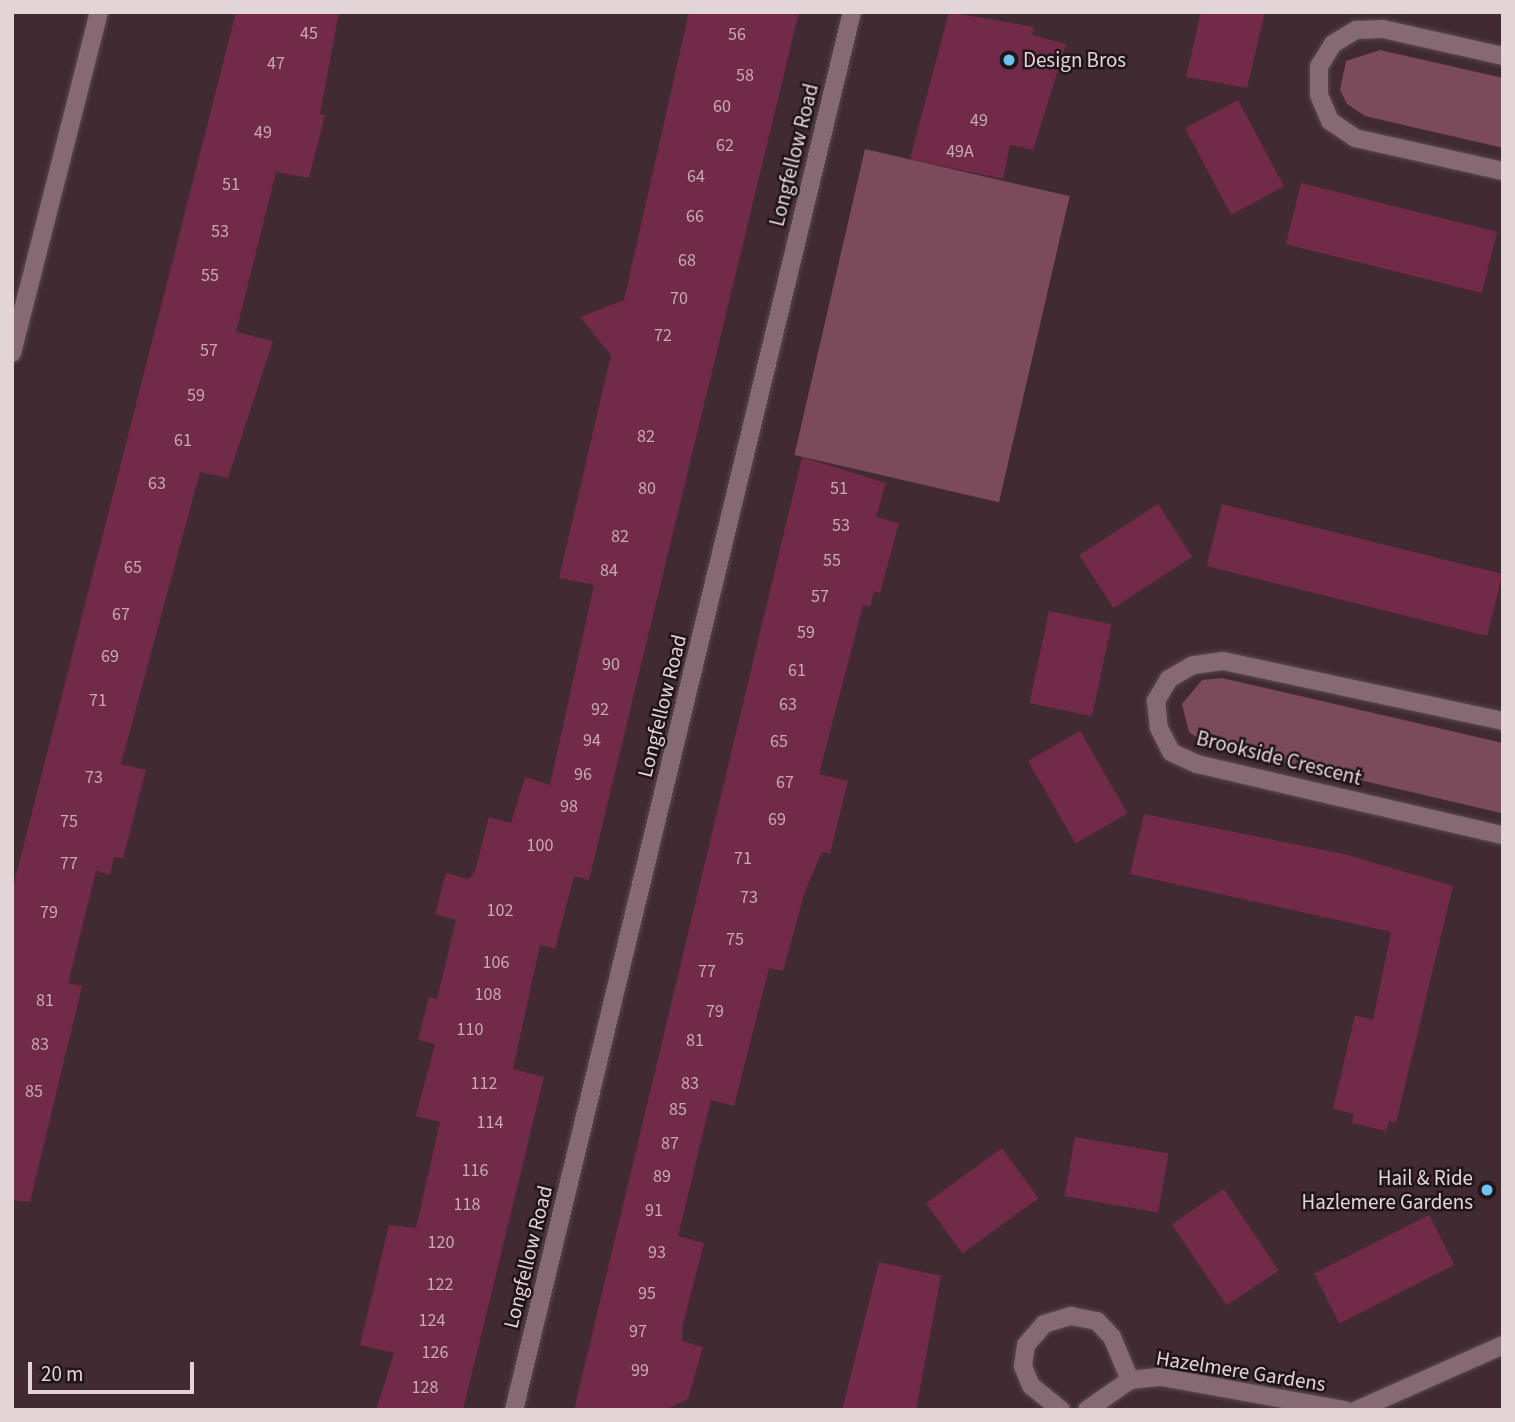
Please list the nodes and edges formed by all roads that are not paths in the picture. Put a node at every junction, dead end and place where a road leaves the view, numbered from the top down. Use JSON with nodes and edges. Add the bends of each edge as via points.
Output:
{"nodes":[{"id":1,"x":99,"y":12,"type":"edge"},
{"id":2,"x":852,"y":12,"type":"edge"},
{"id":3,"x":1503,"y":56,"type":"edge"},
{"id":4,"x":1503,"y":171,"type":"edge"},
{"id":5,"x":12,"y":353,"type":"edge"},
{"id":6,"x":1503,"y":721,"type":"edge"},
{"id":7,"x":1503,"y":835,"type":"edge"},
{"id":8,"x":1503,"y":1345,"type":"edge"},
{"id":9,"x":1130,"y":1380,"type":"junction"},
{"id":10,"x":514,"y":1410,"type":"edge"},
{"id":11,"x":1061,"y":1410,"type":"edge"},
{"id":12,"x":1087,"y":1410,"type":"edge"},
{"id":13,"x":1345,"y":1410,"type":"edge"},
{"id":14,"x":1357,"y":1410,"type":"edge"}],
"edges":[{"from":1,"to":5,"type":"street"},
{"from":2,"to":10,"type":"street","name":"Longfellow Road"},
{"from":3,"to":4,"type":"street","via":[[1383,29],[1356,30],[1333,44],[1319,76],[1330,121],[1355,138]]},
{"from":6,"to":7,"type":"street","name":"Brookside Crescent","via":[[1223,661],[1193,665],[1168,679],[1156,701],[1158,728],[1171,752],[1197,764]]},
{"from":8,"to":14,"type":"street"},
{"from":9,"to":11,"type":"street","name":"Hazelmere Gardens","via":[[1112,1337],[1097,1321],[1071,1316],[1044,1324],[1026,1345],[1023,1366],[1031,1386]]},
{"from":9,"to":12,"type":"street","name":"Hazelmere Gardens"},
{"from":9,"to":13,"type":"street","name":"Hazelmere Gardens","via":[[1161,1377]]}]}
